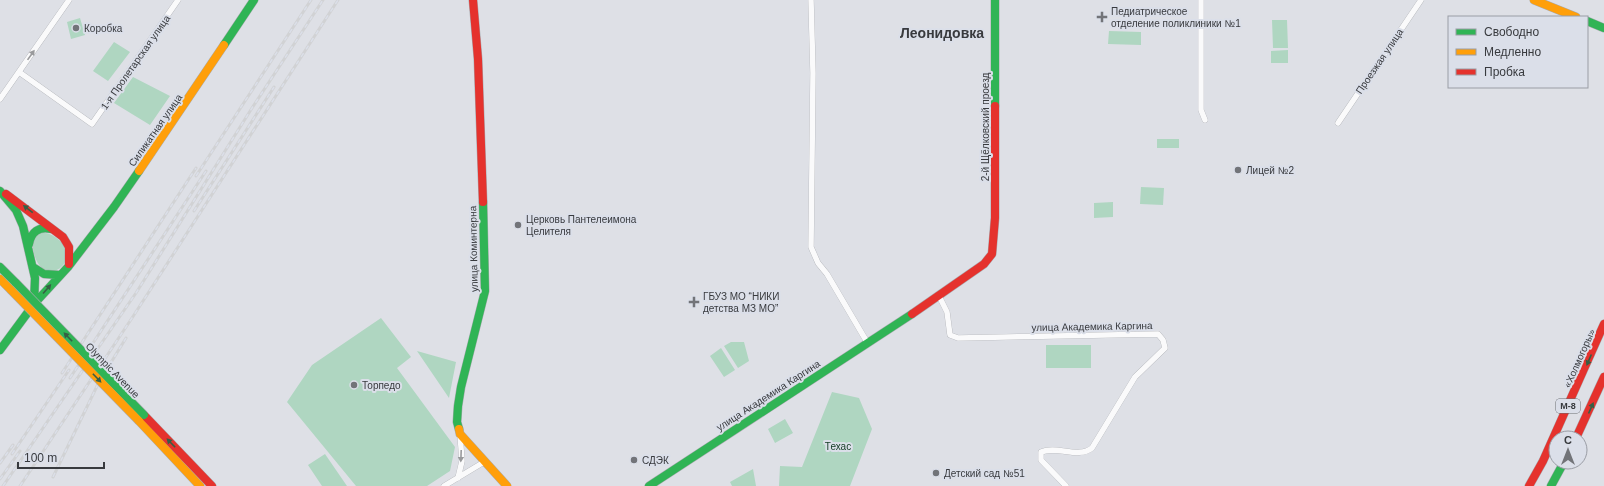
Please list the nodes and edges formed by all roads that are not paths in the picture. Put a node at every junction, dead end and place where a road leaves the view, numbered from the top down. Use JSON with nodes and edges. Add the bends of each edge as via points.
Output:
{"nodes":[{"id":1,"x":69,"y":0,"type":"edge"},
{"id":2,"x":178,"y":0,"type":"edge"},
{"id":3,"x":254,"y":0,"type":"edge"},
{"id":4,"x":473,"y":0,"type":"edge"},
{"id":5,"x":811,"y":0,"type":"edge"},
{"id":6,"x":995,"y":0,"type":"edge"},
{"id":7,"x":1201,"y":0,"type":"edge"},
{"id":8,"x":1421,"y":0,"type":"edge"},
{"id":9,"x":1534,"y":0,"type":"edge"},
{"id":10,"x":1574,"y":16,"type":"edge"},
{"id":11,"x":1588,"y":21,"type":"edge"},
{"id":12,"x":1604,"y":28,"type":"edge"},
{"id":13,"x":19,"y":72,"type":"junction"},
{"id":14,"x":0,"y":99,"type":"edge"},
{"id":15,"x":1205,"y":120,"type":"dead end"},
{"id":16,"x":1338,"y":122,"type":"dead end"},
{"id":17,"x":0,"y":191,"type":"edge"},
{"id":18,"x":54,"y":230,"type":"junction"},
{"id":19,"x":66,"y":241,"type":"junction"},
{"id":20,"x":88,"y":241,"type":"junction"},
{"id":21,"x":29,"y":250,"type":"junction"},
{"id":22,"x":992,"y":254,"type":"joint"},
{"id":23,"x":0,"y":267,"type":"edge"},
{"id":24,"x":33,"y":267,"type":"junction"},
{"id":25,"x":68,"y":267,"type":"junction"},
{"id":26,"x":60,"y":275,"type":"junction"},
{"id":27,"x":0,"y":279,"type":"edge"},
{"id":28,"x":14,"y":287,"type":"junction"},
{"id":29,"x":939,"y":296,"type":"junction"},
{"id":30,"x":34,"y":304,"type":"junction"},
{"id":31,"x":1604,"y":324,"type":"edge"},
{"id":32,"x":867,"y":342,"type":"junction"},
{"id":33,"x":0,"y":350,"type":"edge"},
{"id":34,"x":1604,"y":377,"type":"edge"},
{"id":35,"x":142,"y":418,"type":"junction"},
{"id":36,"x":1580,"y":430,"type":"edge"},
{"id":37,"x":460,"y":434,"type":"junction"},
{"id":38,"x":484,"y":462,"type":"junction"},
{"id":39,"x":1560,"y":470,"type":"edge"},
{"id":40,"x":458,"y":478,"type":"junction"},
{"id":41,"x":200,"y":486,"type":"edge"},
{"id":42,"x":212,"y":486,"type":"edge"},
{"id":43,"x":444,"y":486,"type":"edge"},
{"id":44,"x":507,"y":486,"type":"edge"},
{"id":45,"x":649,"y":486,"type":"edge"},
{"id":46,"x":1066,"y":486,"type":"edge"},
{"id":47,"x":1529,"y":486,"type":"edge"},
{"id":48,"x":1551,"y":486,"type":"edge"}],
"edges":[{"from":13,"to":1,"type":"street","one_way":true},
{"from":2,"to":13,"type":"street","name":"1-я Пролетарская улица","via":[[92,124]]},
{"from":3,"to":20,"type":"main road","name":"Силикатная улица","via":[[184,106]]},
{"from":4,"to":37,"type":"main road","name":"улица Коминтерна","via":[[478,59],[485,294],[456,414]]},
{"from":5,"to":32,"type":"street","via":[[811,247],[818,263]]},
{"from":6,"to":22,"type":"main road","name":"2-й Щёлковский проезд","via":[[995,218]]},
{"from":7,"to":15,"type":"street","via":[[1201,110]]},
{"from":8,"to":16,"type":"street","name":"Проезжая улица"},
{"from":9,"to":10,"type":"main road"},
{"from":11,"to":12,"type":"main road"},
{"from":13,"to":14,"type":"street"},
{"from":18,"to":17,"type":"main road","one_way":true},
{"from":17,"to":21,"type":"main road","via":[[19,215]]},
{"from":18,"to":19,"type":"main road"},
{"from":18,"to":21,"type":"main road","via":[[46,227],[34,231],[30,236]]},
{"from":19,"to":20,"type":"main road","via":[[77,245]]},
{"from":19,"to":25,"type":"main road","via":[[70,252]]},
{"from":20,"to":25,"type":"main road","name":"Силикатная улица"},
{"from":21,"to":24,"type":"main road"},
{"from":22,"to":29,"type":"main road","name":"улица Академика Каргина","via":[[984,264]]},
{"from":23,"to":28,"type":"main road","name":"Olympic Avenue"},
{"from":24,"to":26,"type":"main road","via":[[44,274]]},
{"from":24,"to":30,"type":"main road"},
{"from":25,"to":26,"type":"main road"},
{"from":30,"to":26,"type":"main road","one_way":true},
{"from":27,"to":28,"type":"main road","name":"Olympic Avenue"},
{"from":28,"to":35,"type":"main road","name":"Olympic Avenue","bridge":true},
{"from":29,"to":32,"type":"main road","name":"улица Академика Каргина"},
{"from":29,"to":46,"type":"street","name":"улица Академика Каргина","via":[[947,312],[950,335],[958,338],[1158,334],[1163,340],[1165,348],[1136,377],[1092,448],[1084,452],[1041,452],[1041,460]]},
{"from":30,"to":33,"type":"main road"},
{"from":31,"to":47,"type":"main road","name":"«Холмогоры»","number":"М-8","one_way":true,"via":[[1544,461]]},
{"from":32,"to":45,"type":"main road","name":"улица Академика Каргина"},
{"from":36,"to":34,"type":"main road","number":"М-8","one_way":true},
{"from":35,"to":41,"type":"main road","name":"Olympic Avenue"},
{"from":42,"to":35,"type":"main road","name":"Olympic Avenue","one_way":true},
{"from":37,"to":38,"type":"main road","name":"улица Коминтерна"},
{"from":37,"to":40,"type":"street","one_way":true,"via":[[462,461]]},
{"from":38,"to":40,"type":"street"},
{"from":38,"to":44,"type":"main road","name":"улица Коминтерна"},
{"from":39,"to":48,"type":"main road"},
{"from":40,"to":43,"type":"street"}]}
